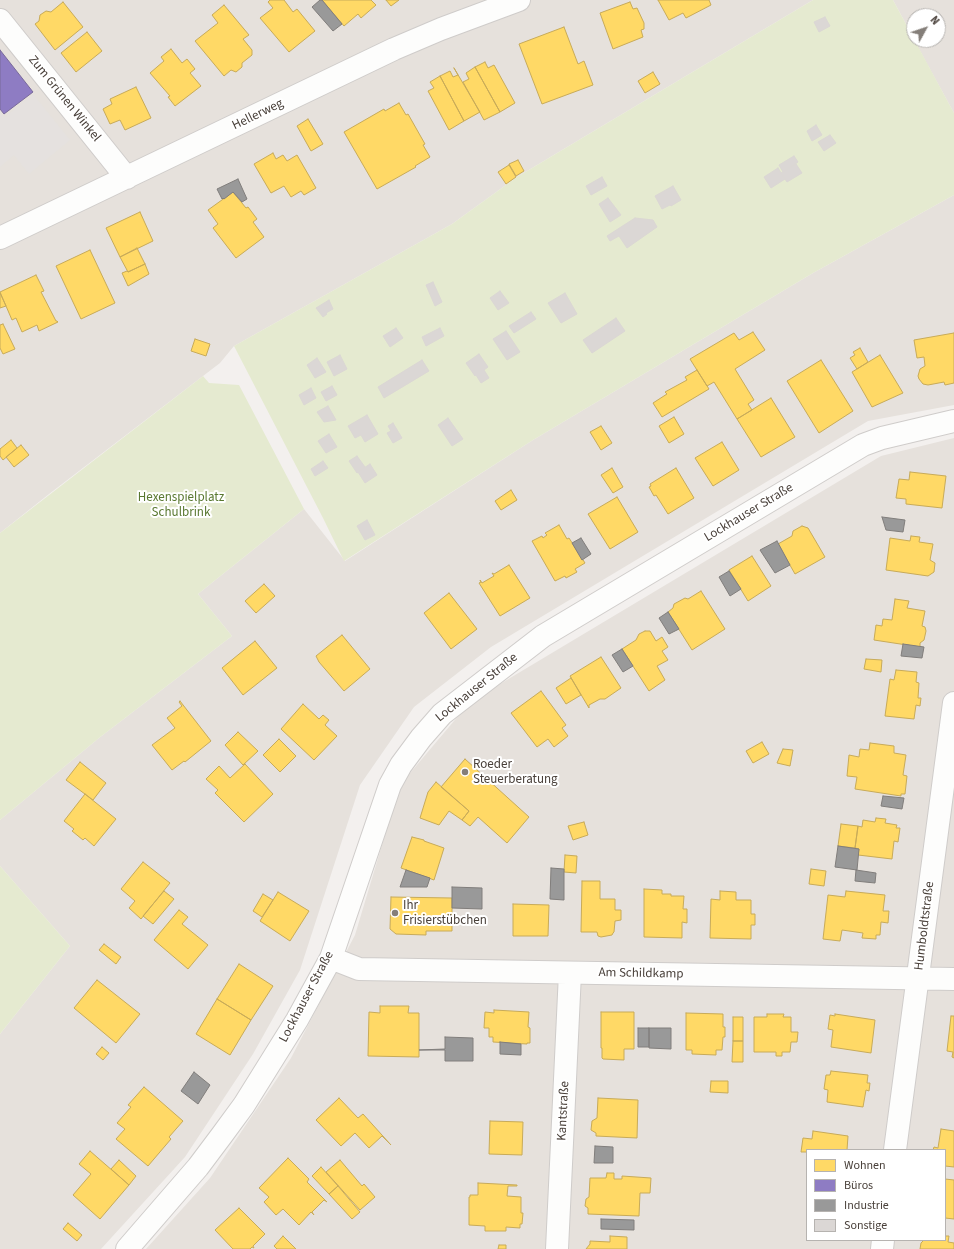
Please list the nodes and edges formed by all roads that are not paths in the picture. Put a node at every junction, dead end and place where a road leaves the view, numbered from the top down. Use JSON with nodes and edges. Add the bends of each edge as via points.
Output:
{"nodes":[{"id":1,"x":519,"y":0,"type":"edge"},
{"id":2,"x":0,"y":20,"type":"edge"},
{"id":3,"x":127,"y":178,"type":"junction"},
{"id":4,"x":0,"y":238,"type":"edge"},
{"id":5,"x":954,"y":421,"type":"edge"},
{"id":6,"x":954,"y":703,"type":"edge"},
{"id":7,"x":331,"y":958,"type":"junction"},
{"id":8,"x":570,"y":973,"type":"junction"},
{"id":9,"x":918,"y":978,"type":"junction"},
{"id":10,"x":954,"y":979,"type":"edge"},
{"id":11,"x":895,"y":1149,"type":"edge"},
{"id":12,"x":127,"y":1249,"type":"edge"},
{"id":13,"x":557,"y":1249,"type":"edge"}],
"edges":[{"from":1,"to":3,"type":"street","name":"Hellerweg","via":[[394,49]]},
{"from":2,"to":3,"type":"street","name":"Zum Grünen Winkel"},
{"from":3,"to":4,"type":"street","name":"Hellerweg"},
{"from":5,"to":7,"type":"street","name":"Lockhauser Straße","via":[[882,438],[863,446],[543,636],[442,714],[401,765],[390,785]]},
{"from":6,"to":9,"type":"street","name":"Humboldtstraße"},
{"from":7,"to":8,"type":"street","name":"Am Schildkamp","via":[[359,969]]},
{"from":7,"to":12,"type":"street","name":"Lockhauser Straße","via":[[297,1020],[244,1105],[198,1167]]},
{"from":8,"to":9,"type":"street","name":"Am Schildkamp"},
{"from":8,"to":13,"type":"street","name":"Kantstraße"},
{"from":9,"to":10,"type":"street","name":"Am Schildkamp"},
{"from":9,"to":11,"type":"street","name":"Humboldtstraße"}]}
